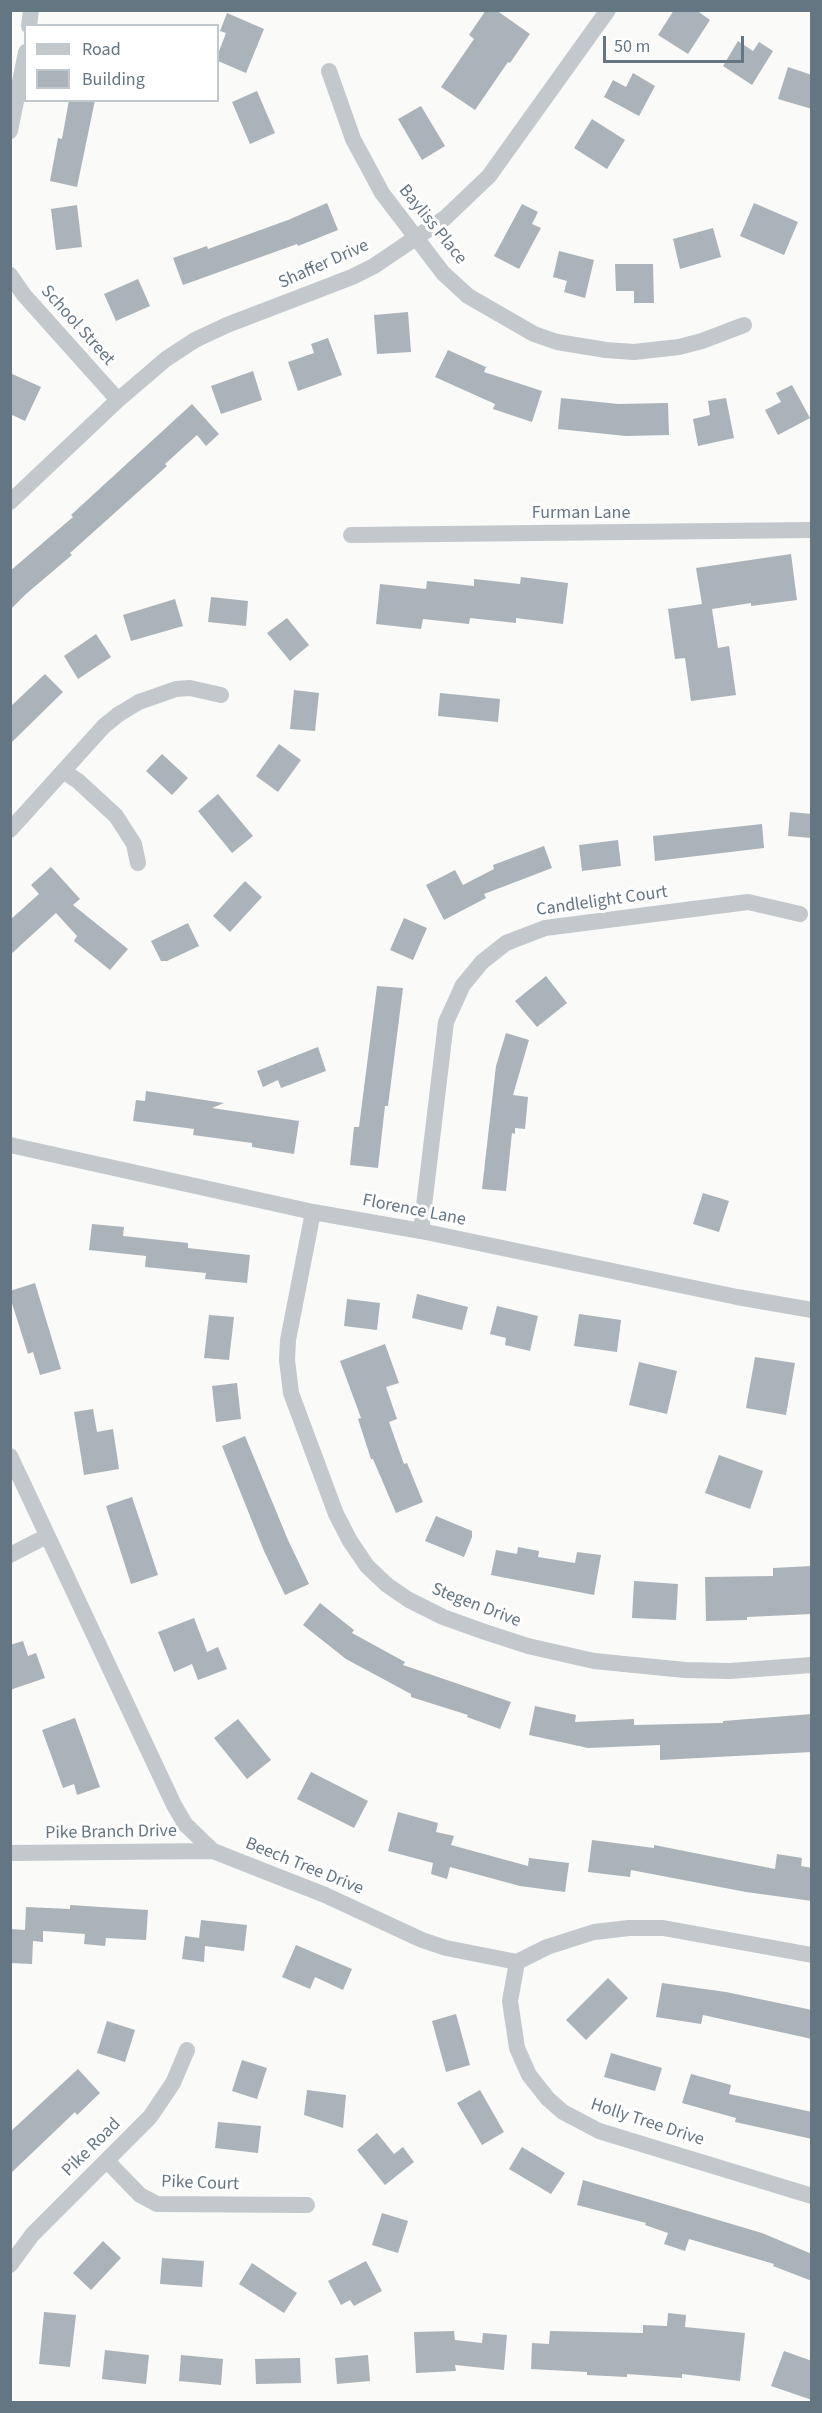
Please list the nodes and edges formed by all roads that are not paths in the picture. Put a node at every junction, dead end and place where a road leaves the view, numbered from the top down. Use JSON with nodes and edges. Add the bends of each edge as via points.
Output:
{"nodes":[{"id":1,"x":608,"y":10,"type":"edge"},
{"id":2,"x":24,"y":62,"type":"edge"},
{"id":3,"x":329,"y":71,"type":"dead end"},
{"id":4,"x":10,"y":131,"type":"edge"},
{"id":5,"x":415,"y":238,"type":"junction"},
{"id":6,"x":10,"y":275,"type":"edge"},
{"id":7,"x":744,"y":325,"type":"dead end"},
{"id":8,"x":118,"y":400,"type":"junction"},
{"id":9,"x":10,"y":502,"type":"edge"},
{"id":10,"x":812,"y":530,"type":"edge"},
{"id":11,"x":351,"y":535,"type":"dead end"},
{"id":12,"x":221,"y":695,"type":"dead end"},
{"id":13,"x":63,"y":771,"type":"junction"},
{"id":14,"x":10,"y":830,"type":"edge"},
{"id":15,"x":138,"y":863,"type":"dead end"},
{"id":16,"x":800,"y":914,"type":"dead end"},
{"id":17,"x":10,"y":1145,"type":"edge"},
{"id":18,"x":313,"y":1212,"type":"junction"},
{"id":19,"x":421,"y":1231,"type":"junction"},
{"id":20,"x":812,"y":1310,"type":"edge"},
{"id":21,"x":10,"y":1456,"type":"edge"},
{"id":22,"x":47,"y":1536,"type":"junction"},
{"id":23,"x":10,"y":1555,"type":"edge"},
{"id":24,"x":812,"y":1665,"type":"edge"},
{"id":25,"x":213,"y":1851,"type":"junction"},
{"id":26,"x":10,"y":1853,"type":"edge"},
{"id":27,"x":812,"y":1955,"type":"edge"},
{"id":28,"x":517,"y":1962,"type":"junction"},
{"id":29,"x":187,"y":2050,"type":"dead end"},
{"id":30,"x":107,"y":2161,"type":"junction"},
{"id":31,"x":812,"y":2196,"type":"edge"},
{"id":32,"x":308,"y":2205,"type":"dead end"},
{"id":33,"x":10,"y":2265,"type":"edge"}],
"edges":[{"from":1,"to":5,"type":"street","name":"Shaffer Drive","via":[[489,176],[445,218]]},
{"from":2,"to":4,"type":"street"},
{"from":3,"to":5,"type":"street","name":"Bayliss Place","via":[[360,154]]},
{"from":5,"to":7,"type":"street","name":"Bayliss Place","via":[[468,296],[514,324],[557,342],[606,350],[652,351],[702,341]]},
{"from":5,"to":8,"type":"street","name":"Shaffer Drive","via":[[352,277],[195,340]]},
{"from":6,"to":8,"type":"street","name":"School Street"},
{"from":8,"to":9,"type":"street","name":"Shaffer Drive"},
{"from":10,"to":11,"type":"street","name":"Furman Lane"},
{"from":12,"to":13,"type":"street","via":[[176,689],[139,702],[104,726]]},
{"from":13,"to":14,"type":"street"},
{"from":13,"to":15,"type":"street","via":[[116,816],[134,843]]},
{"from":16,"to":19,"type":"street","name":"Candlelight Court","via":[[748,902],[545,928],[506,943],[482,962],[463,985],[446,1022]]},
{"from":17,"to":18,"type":"street","name":"Florence Lane"},
{"from":18,"to":19,"type":"street","name":"Florence Lane"},
{"from":18,"to":24,"type":"street","name":"Stegen Drive","via":[[288,1340],[291,1393],[336,1514],[367,1566],[387,1585],[443,1617],[528,1646],[594,1661],[730,1671]]},
{"from":19,"to":20,"type":"street","name":"Florence Lane"},
{"from":21,"to":22,"type":"street","name":"Beech Tree Drive"},
{"from":22,"to":23,"type":"street"},
{"from":22,"to":25,"type":"street","name":"Beech Tree Drive","via":[[174,1805],[185,1824]]},
{"from":25,"to":26,"type":"street","name":"Pike Branch Drive"},
{"from":25,"to":28,"type":"street","name":"Beech Tree Drive","via":[[325,1895],[422,1940]]},
{"from":27,"to":28,"type":"street","via":[[663,1928],[629,1928],[594,1932],[547,1947]]},
{"from":28,"to":31,"type":"street","name":"Holly Tree Drive","via":[[510,2001],[517,2048],[529,2075],[563,2112],[599,2131]]},
{"from":29,"to":30,"type":"street","name":"Pike Road","via":[[163,2101]]},
{"from":30,"to":32,"type":"street","name":"Pike Court","via":[[140,2195],[157,2204]]},
{"from":30,"to":33,"type":"street","name":"Pike Road","via":[[32,2235]]}]}
